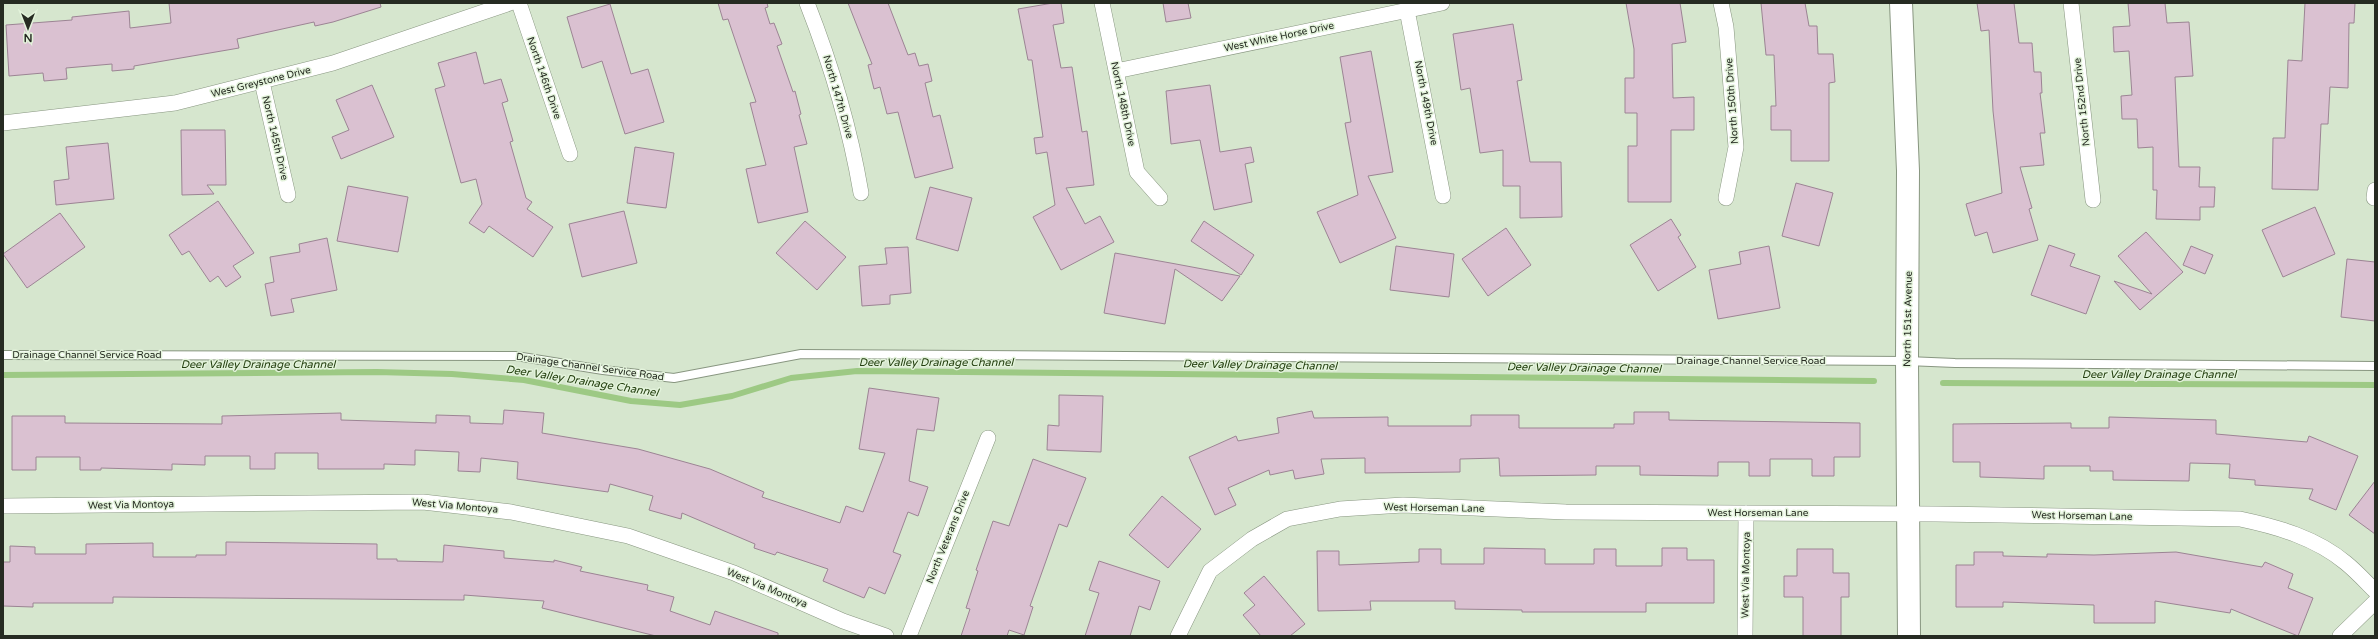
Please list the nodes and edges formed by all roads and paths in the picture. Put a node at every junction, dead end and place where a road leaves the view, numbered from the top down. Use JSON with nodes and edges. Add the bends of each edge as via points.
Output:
{"nodes":[{"id":1,"x":510,"y":3,"type":"edge"},
{"id":2,"x":519,"y":3,"type":"edge"},
{"id":3,"x":807,"y":3,"type":"edge"},
{"id":4,"x":1102,"y":3,"type":"edge"},
{"id":5,"x":1442,"y":3,"type":"edge"},
{"id":6,"x":1721,"y":3,"type":"edge"},
{"id":7,"x":1901,"y":3,"type":"edge"},
{"id":8,"x":2071,"y":3,"type":"edge"},
{"id":9,"x":1408,"y":10,"type":"junction"},
{"id":10,"x":1116,"y":71,"type":"junction"},
{"id":11,"x":262,"y":82,"type":"junction"},
{"id":12,"x":3,"y":124,"type":"edge"},
{"id":13,"x":570,"y":154,"type":"dead end"},
{"id":14,"x":861,"y":193,"type":"dead end"},
{"id":15,"x":288,"y":195,"type":"dead end"},
{"id":16,"x":1443,"y":196,"type":"dead end"},
{"id":17,"x":1160,"y":198,"type":"dead end"},
{"id":18,"x":1726,"y":198,"type":"dead end"},
{"id":19,"x":2093,"y":200,"type":"dead end"},
{"id":20,"x":3,"y":355,"type":"edge"},
{"id":21,"x":1907,"y":361,"type":"junction"},
{"id":22,"x":2375,"y":366,"type":"edge"},
{"id":23,"x":988,"y":438,"type":"dead end"},
{"id":24,"x":3,"y":506,"type":"edge"},
{"id":25,"x":1746,"y":513,"type":"junction"},
{"id":26,"x":1908,"y":514,"type":"junction"},
{"id":27,"x":2375,"y":591,"type":"edge"},
{"id":28,"x":2375,"y":602,"type":"edge"},
{"id":29,"x":886,"y":636,"type":"edge"},
{"id":30,"x":909,"y":636,"type":"edge"},
{"id":31,"x":1178,"y":636,"type":"edge"},
{"id":32,"x":1745,"y":636,"type":"edge"},
{"id":33,"x":1909,"y":636,"type":"edge"},
{"id":34,"x":2340,"y":636,"type":"edge"}],
"edges":[{"from":1,"to":11,"type":"street","name":"West Greystone Drive","via":[[333,63]]},
{"from":2,"to":13,"type":"street","name":"North 146th Drive"},
{"from":3,"to":14,"type":"street","name":"North 147th Drive","via":[[827,56],[855,155]]},
{"from":4,"to":10,"type":"street","name":"North 148th Drive"},
{"from":5,"to":9,"type":"street","name":"West White Horse Drive"},
{"from":6,"to":18,"type":"street","name":"North 150th Drive","via":[[1726,27],[1736,147]]},
{"from":7,"to":21,"type":"street","name":"North 151st Avenue","via":[[1908,171]]},
{"from":8,"to":19,"type":"street","name":"North 152nd Drive"},
{"from":9,"to":10,"type":"street","name":"West White Horse Drive"},
{"from":9,"to":16,"type":"street","name":"North 149th Drive"},
{"from":10,"to":17,"type":"street","name":"North 148th Drive","via":[[1137,172]]},
{"from":11,"to":12,"type":"street","name":"West Greystone Drive","via":[[176,103]]},
{"from":11,"to":15,"type":"street","name":"North 145th Drive"},
{"from":20,"to":21,"type":"lane","name":"Drainage Channel Service Road","via":[[516,356],[674,378],[801,354]]},
{"from":21,"to":22,"type":"lane","name":"Drainage Channel Service Road"},
{"from":21,"to":26,"type":"street","name":"North 151st Avenue"},
{"from":23,"to":30,"type":"street","name":"North Veterans Drive"},
{"from":24,"to":29,"type":"street","name":"West Via Montoya","via":[[423,502],[511,512],[628,536],[734,573],[843,621]]},
{"from":25,"to":26,"type":"street","name":"West Horseman Lane"},
{"from":25,"to":31,"type":"street","name":"West Horseman Lane","via":[[1566,512],[1403,506],[1340,509],[1288,519],[1252,539],[1210,571]]},
{"from":25,"to":32,"type":"street","name":"West Via Montoya"},
{"from":26,"to":27,"type":"street","name":"West Horseman Lane","via":[[2240,519],[2277,526],[2315,543],[2346,563]]},
{"from":26,"to":33,"type":"street","name":"North 151st Avenue"},
{"from":28,"to":34,"type":"street"}]}
